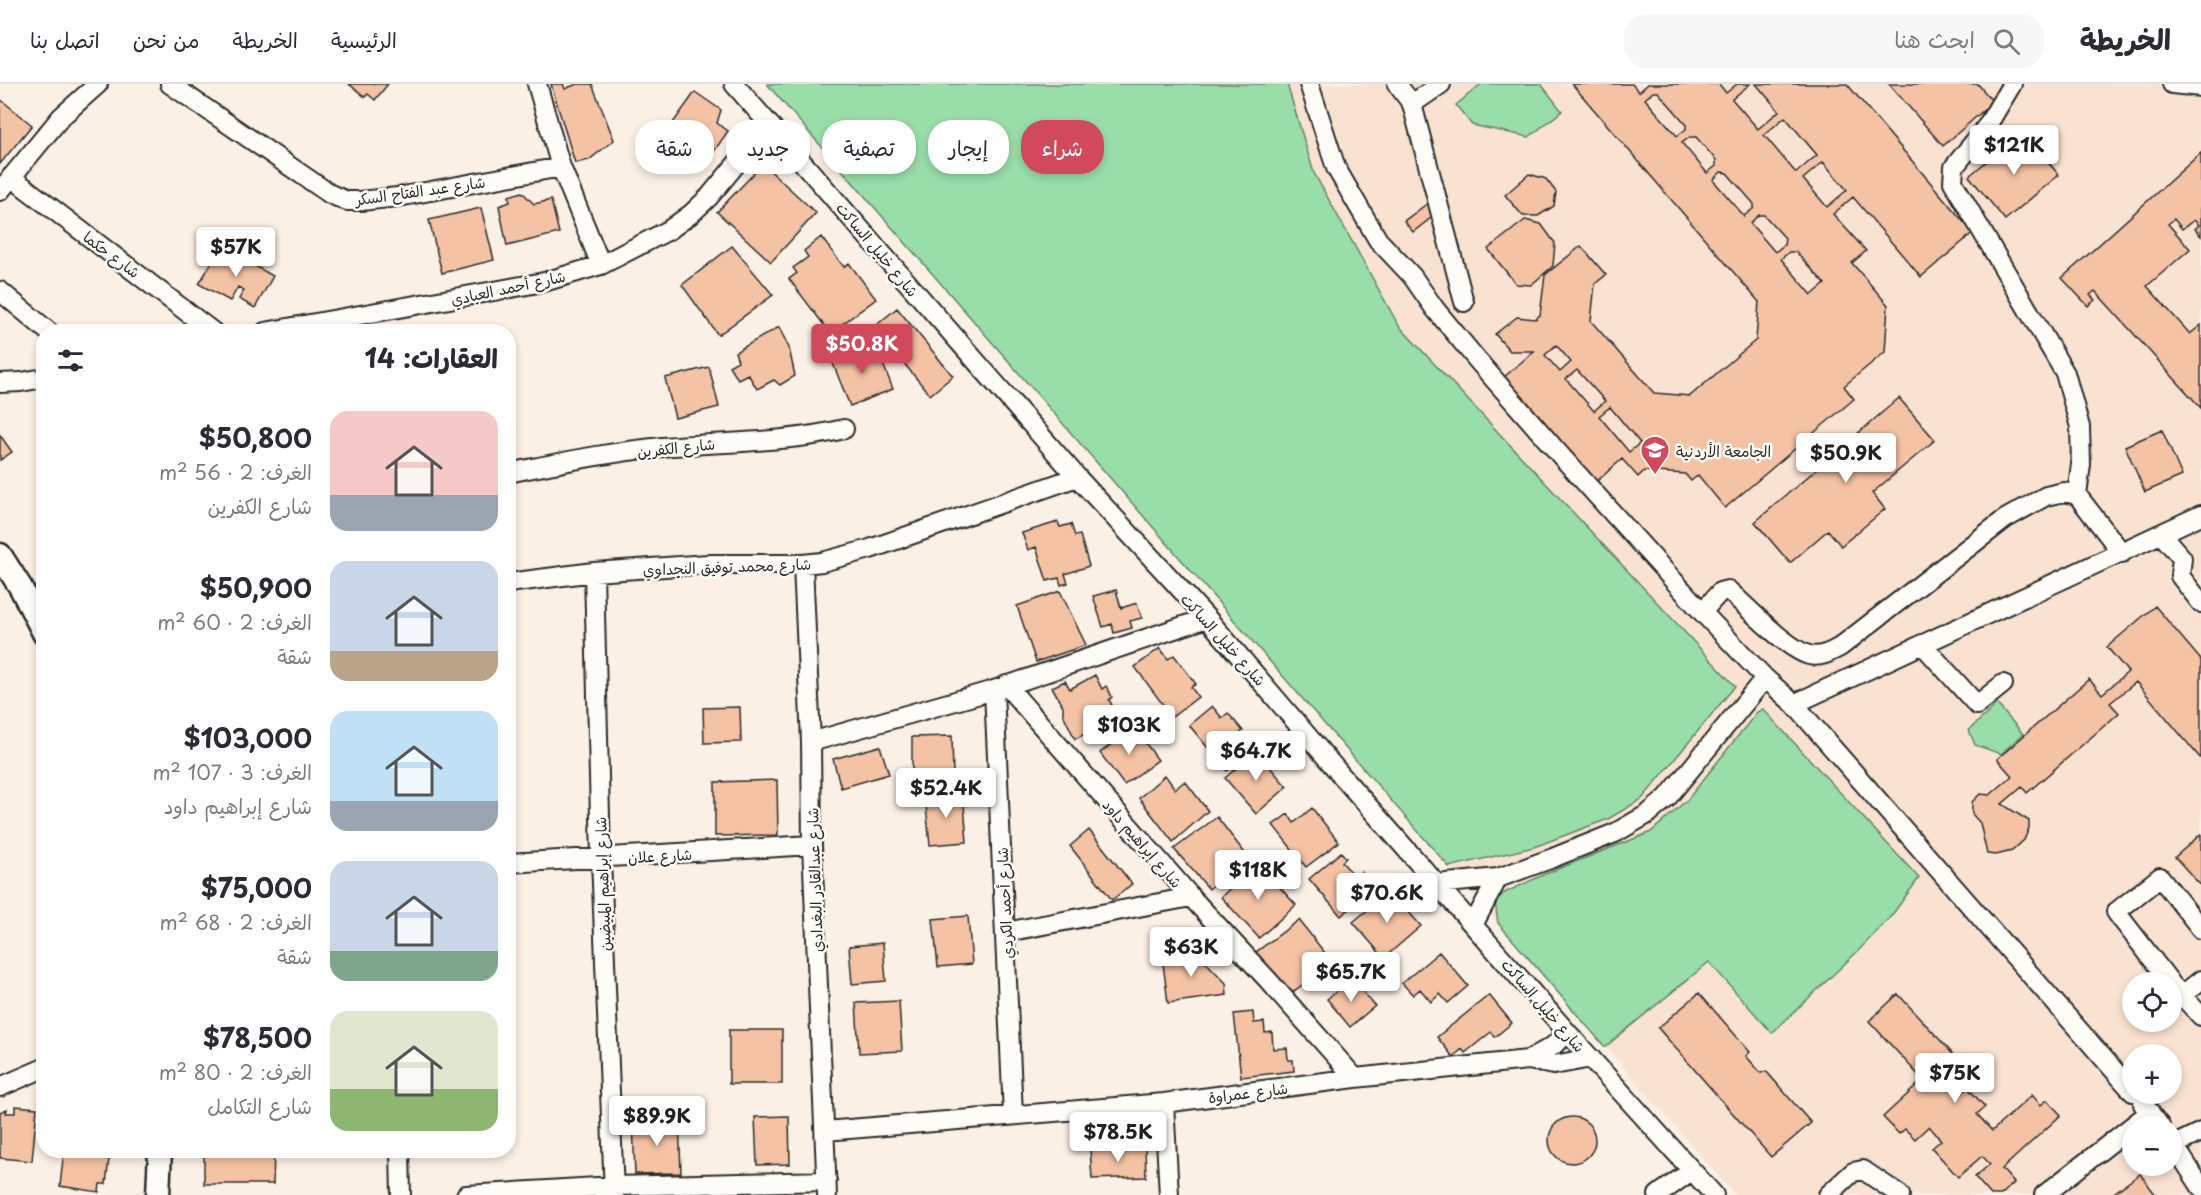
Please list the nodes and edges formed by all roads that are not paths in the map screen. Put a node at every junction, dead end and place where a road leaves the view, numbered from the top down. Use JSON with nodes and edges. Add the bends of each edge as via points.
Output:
{"nodes":[{"id":1,"x":98,"y":84,"type":"edge"},
{"id":2,"x":170,"y":84,"type":"edge"},
{"id":3,"x":537,"y":84,"type":"edge"},
{"id":4,"x":734,"y":84,"type":"edge"},
{"id":5,"x":1309,"y":84,"type":"edge"},
{"id":6,"x":1397,"y":84,"type":"edge"},
{"id":7,"x":1441,"y":84,"type":"edge"},
{"id":8,"x":2012,"y":84,"type":"edge"},
{"id":9,"x":2172,"y":84,"type":"edge"},
{"id":10,"x":2200,"y":86,"type":"edge"},
{"id":11,"x":1412,"y":104,"type":"junction"},
{"id":12,"x":765,"y":120,"type":"edge"},
{"id":13,"x":561,"y":167,"type":"junction"},
{"id":14,"x":810,"y":171,"type":"edge"},
{"id":15,"x":728,"y":174,"type":"edge"},
{"id":16,"x":6,"y":184,"type":"edge"},
{"id":17,"x":601,"y":265,"type":"junction"},
{"id":18,"x":0,"y":291,"type":"edge"},
{"id":19,"x":1464,"y":302,"type":"dead end"},
{"id":20,"x":39,"y":324,"type":"edge"},
{"id":21,"x":202,"y":324,"type":"edge"},
{"id":22,"x":310,"y":324,"type":"edge"},
{"id":23,"x":36,"y":379,"type":"edge"},
{"id":24,"x":0,"y":383,"type":"edge"},
{"id":25,"x":844,"y":429,"type":"dead end"},
{"id":26,"x":516,"y":471,"type":"edge"},
{"id":27,"x":1077,"y":477,"type":"junction"},
{"id":28,"x":2078,"y":495,"type":"junction"},
{"id":29,"x":2201,"y":515,"type":"edge"},
{"id":30,"x":2161,"y":534,"type":"junction"},
{"id":31,"x":2122,"y":553,"type":"junction"},
{"id":32,"x":0,"y":555,"type":"edge"},
{"id":33,"x":803,"y":564,"type":"junction"},
{"id":34,"x":594,"y":573,"type":"junction"},
{"id":35,"x":516,"y":582,"type":"edge"},
{"id":36,"x":2201,"y":603,"type":"edge"},
{"id":37,"x":36,"y":612,"type":"edge"},
{"id":38,"x":1702,"y":612,"type":"junction"},
{"id":39,"x":1207,"y":618,"type":"junction"},
{"id":40,"x":1922,"y":645,"type":"junction"},
{"id":41,"x":1765,"y":678,"type":"junction"},
{"id":42,"x":2003,"y":684,"type":"dead end"},
{"id":43,"x":1000,"y":688,"type":"junction"},
{"id":44,"x":1794,"y":704,"type":"junction"},
{"id":45,"x":811,"y":742,"type":"junction"},
{"id":46,"x":812,"y":845,"type":"junction"},
{"id":47,"x":601,"y":858,"type":"junction"},
{"id":48,"x":516,"y":863,"type":"edge"},
{"id":49,"x":1498,"y":878,"type":"junction"},
{"id":50,"x":1437,"y":884,"type":"junction"},
{"id":51,"x":1191,"y":897,"type":"junction"},
{"id":52,"x":1473,"y":925,"type":"junction"},
{"id":53,"x":2201,"y":929,"type":"edge"},
{"id":54,"x":1006,"y":932,"type":"junction"},
{"id":55,"x":2162,"y":972,"type":"edge"},
{"id":56,"x":2201,"y":980,"type":"edge"},
{"id":57,"x":2182,"y":986,"type":"edge"},
{"id":58,"x":2182,"y":996,"type":"edge"},
{"id":59,"x":2201,"y":1016,"type":"edge"},
{"id":60,"x":1566,"y":1032,"type":"junction"},
{"id":61,"x":1591,"y":1058,"type":"junction"},
{"id":62,"x":1528,"y":1060,"type":"junction"},
{"id":63,"x":36,"y":1071,"type":"edge"},
{"id":64,"x":1355,"y":1078,"type":"junction"},
{"id":65,"x":2122,"y":1080,"type":"edge"},
{"id":66,"x":0,"y":1087,"type":"edge"},
{"id":67,"x":1164,"y":1103,"type":"junction"},
{"id":68,"x":2142,"y":1104,"type":"edge"},
{"id":69,"x":1013,"y":1115,"type":"junction"},
{"id":70,"x":2152,"y":1116,"type":"edge"},
{"id":71,"x":825,"y":1131,"type":"junction"},
{"id":72,"x":2201,"y":1132,"type":"edge"},
{"id":73,"x":2182,"y":1140,"type":"edge"},
{"id":74,"x":2122,"y":1142,"type":"edge"},
{"id":75,"x":160,"y":1158,"type":"edge"},
{"id":76,"x":400,"y":1158,"type":"edge"},
{"id":77,"x":2182,"y":1158,"type":"edge"},
{"id":78,"x":1691,"y":1171,"type":"junction"},
{"id":79,"x":2201,"y":1187,"type":"edge"},
{"id":80,"x":827,"y":1188,"type":"edge"},
{"id":81,"x":614,"y":1191,"type":"edge"},
{"id":82,"x":1887,"y":1192,"type":"edge"},
{"id":83,"x":1709,"y":1193,"type":"edge"},
{"id":84,"x":158,"y":1195,"type":"edge"},
{"id":85,"x":401,"y":1195,"type":"edge"},
{"id":86,"x":466,"y":1195,"type":"edge"},
{"id":87,"x":1169,"y":1195,"type":"edge"},
{"id":88,"x":1658,"y":1195,"type":"edge"},
{"id":89,"x":1828,"y":1195,"type":"edge"},
{"id":90,"x":2044,"y":1195,"type":"edge"}],
"edges":[{"from":1,"to":16,"type":"street","via":[[61,117]]},
{"from":2,"to":13,"type":"street","name":"شارع عبد الفتاح السكر","via":[[330,194],[347,201],[398,197]]},
{"from":3,"to":13,"type":"street"},
{"from":4,"to":12,"type":"street","name":"شارع خليل الساكت"},
{"from":5,"to":38,"type":"street","via":[[1336,168],[1378,240],[1412,276],[1519,409]]},
{"from":6,"to":11,"type":"street"},
{"from":7,"to":11,"type":"street"},
{"from":8,"to":28,"type":"street","via":[[1987,126],[1954,167],[1953,182],[2065,373],[2080,427]]},
{"from":9,"to":10,"type":"street"},
{"from":11,"to":19,"type":"street"},
{"from":13,"to":17,"type":"street"},
{"from":14,"to":27,"type":"street","name":"شارع خليل الساكت"},
{"from":15,"to":17,"type":"street","name":"شارع أحمد العبادي","via":[[709,197],[669,230]]},
{"from":16,"to":21,"type":"street","name":"شارع حكما"},
{"from":17,"to":22,"type":"street","name":"شارع أحمد العبادي","via":[[544,282]]},
{"from":18,"to":20,"type":"street"},
{"from":23,"to":24,"type":"street"},
{"from":25,"to":26,"type":"street","name":"شارع الكفرين","via":[[811,437],[659,448]]},
{"from":27,"to":33,"type":"street","name":"شارع محمد توفيق النجداوي","via":[[870,549]]},
{"from":27,"to":39,"type":"street","name":"شارع خليل الساكت"},
{"from":28,"to":31,"type":"street"},
{"from":28,"to":38,"type":"street","via":[[2064,492],[2046,496],[2005,519],[1830,652],[1809,655],[1801,651],[1728,590],[1720,592]]},
{"from":29,"to":30,"type":"street"},
{"from":30,"to":31,"type":"street"},
{"from":30,"to":36,"type":"street","via":[[2182,558],[2180,576]]},
{"from":31,"to":40,"type":"street"},
{"from":32,"to":37,"type":"main road"},
{"from":33,"to":34,"type":"street","name":"شارع محمد توفيق النجداوي","via":[[708,564]]},
{"from":33,"to":45,"type":"street","name":"شارع عبدالقادر البغدادي"},
{"from":34,"to":35,"type":"street","name":"شارع محمد توفيق النجداوي"},
{"from":34,"to":47,"type":"street","name":"شارع إبراهيم المبيضين"},
{"from":38,"to":41,"type":"street"},
{"from":39,"to":43,"type":"street"},
{"from":39,"to":50,"type":"street","name":"شارع خليل الساكت"},
{"from":40,"to":42,"type":"street","via":[[1977,705]]},
{"from":40,"to":44,"type":"street"},
{"from":41,"to":44,"type":"street"},
{"from":41,"to":49,"type":"street","via":[[1667,798],[1648,814],[1592,843]]},
{"from":43,"to":45,"type":"street"},
{"from":43,"to":51,"type":"street","name":"شارع إبراهيم داود"},
{"from":43,"to":54,"type":"street","name":"شارع أحمد الكردي"},
{"from":44,"to":65,"type":"street"},
{"from":45,"to":46,"type":"street","name":"شارع عبدالقادر البغدادي"},
{"from":46,"to":47,"type":"street","name":"شارع علان"},
{"from":46,"to":71,"type":"street","name":"شارع عبدالقادر البغدادي"},
{"from":47,"to":48,"type":"street","name":"شارع علان"},
{"from":47,"to":81,"type":"street","name":"شارع إبراهيم المبيضين"},
{"from":49,"to":50,"type":"street"},
{"from":49,"to":52,"type":"street"},
{"from":50,"to":52,"type":"street","name":"شارع خليل الساكت"},
{"from":51,"to":54,"type":"street"},
{"from":51,"to":64,"type":"street","name":"شارع إبراهيم داود"},
{"from":52,"to":60,"type":"street","name":"شارع خليل الساكت"},
{"from":53,"to":55,"type":"street","via":[[2160,878],[2116,912]]},
{"from":54,"to":69,"type":"street","name":"شارع أحمد الكردي"},
{"from":56,"to":57,"type":"street"},
{"from":58,"to":59,"type":"street"},
{"from":60,"to":61,"type":"street","name":"شارع خليل الساكت"},
{"from":60,"to":62,"type":"street","name":"شارع عمراوة","via":[[1553,1046]]},
{"from":61,"to":62,"type":"street","name":"شارع عمراوة","via":[[1554,1065]]},
{"from":61,"to":78,"type":"street","name":"شارع خليل الساكت"},
{"from":62,"to":64,"type":"street","name":"شارع عمراوة"},
{"from":63,"to":66,"type":"street"},
{"from":64,"to":67,"type":"street","name":"شارع عمراوة"},
{"from":67,"to":69,"type":"street","name":"شارع عمراوة"},
{"from":67,"to":87,"type":"street"},
{"from":68,"to":70,"type":"street"},
{"from":69,"to":71,"type":"street","name":"شارع عمراوة"},
{"from":71,"to":80,"type":"street","name":"شارع عبدالقادر البغدادي"},
{"from":72,"to":73,"type":"street"},
{"from":74,"to":90,"type":"street"},
{"from":75,"to":84,"type":"main road"},
{"from":76,"to":85,"type":"street"},
{"from":77,"to":79,"type":"street"},
{"from":78,"to":83,"type":"street","name":"شارع خليل الساكت"},
{"from":78,"to":88,"type":"street"},
{"from":80,"to":81,"type":"street"},
{"from":81,"to":86,"type":"street"},
{"from":82,"to":89,"type":"street","via":[[1863,1170],[1852,1172]]}]}
